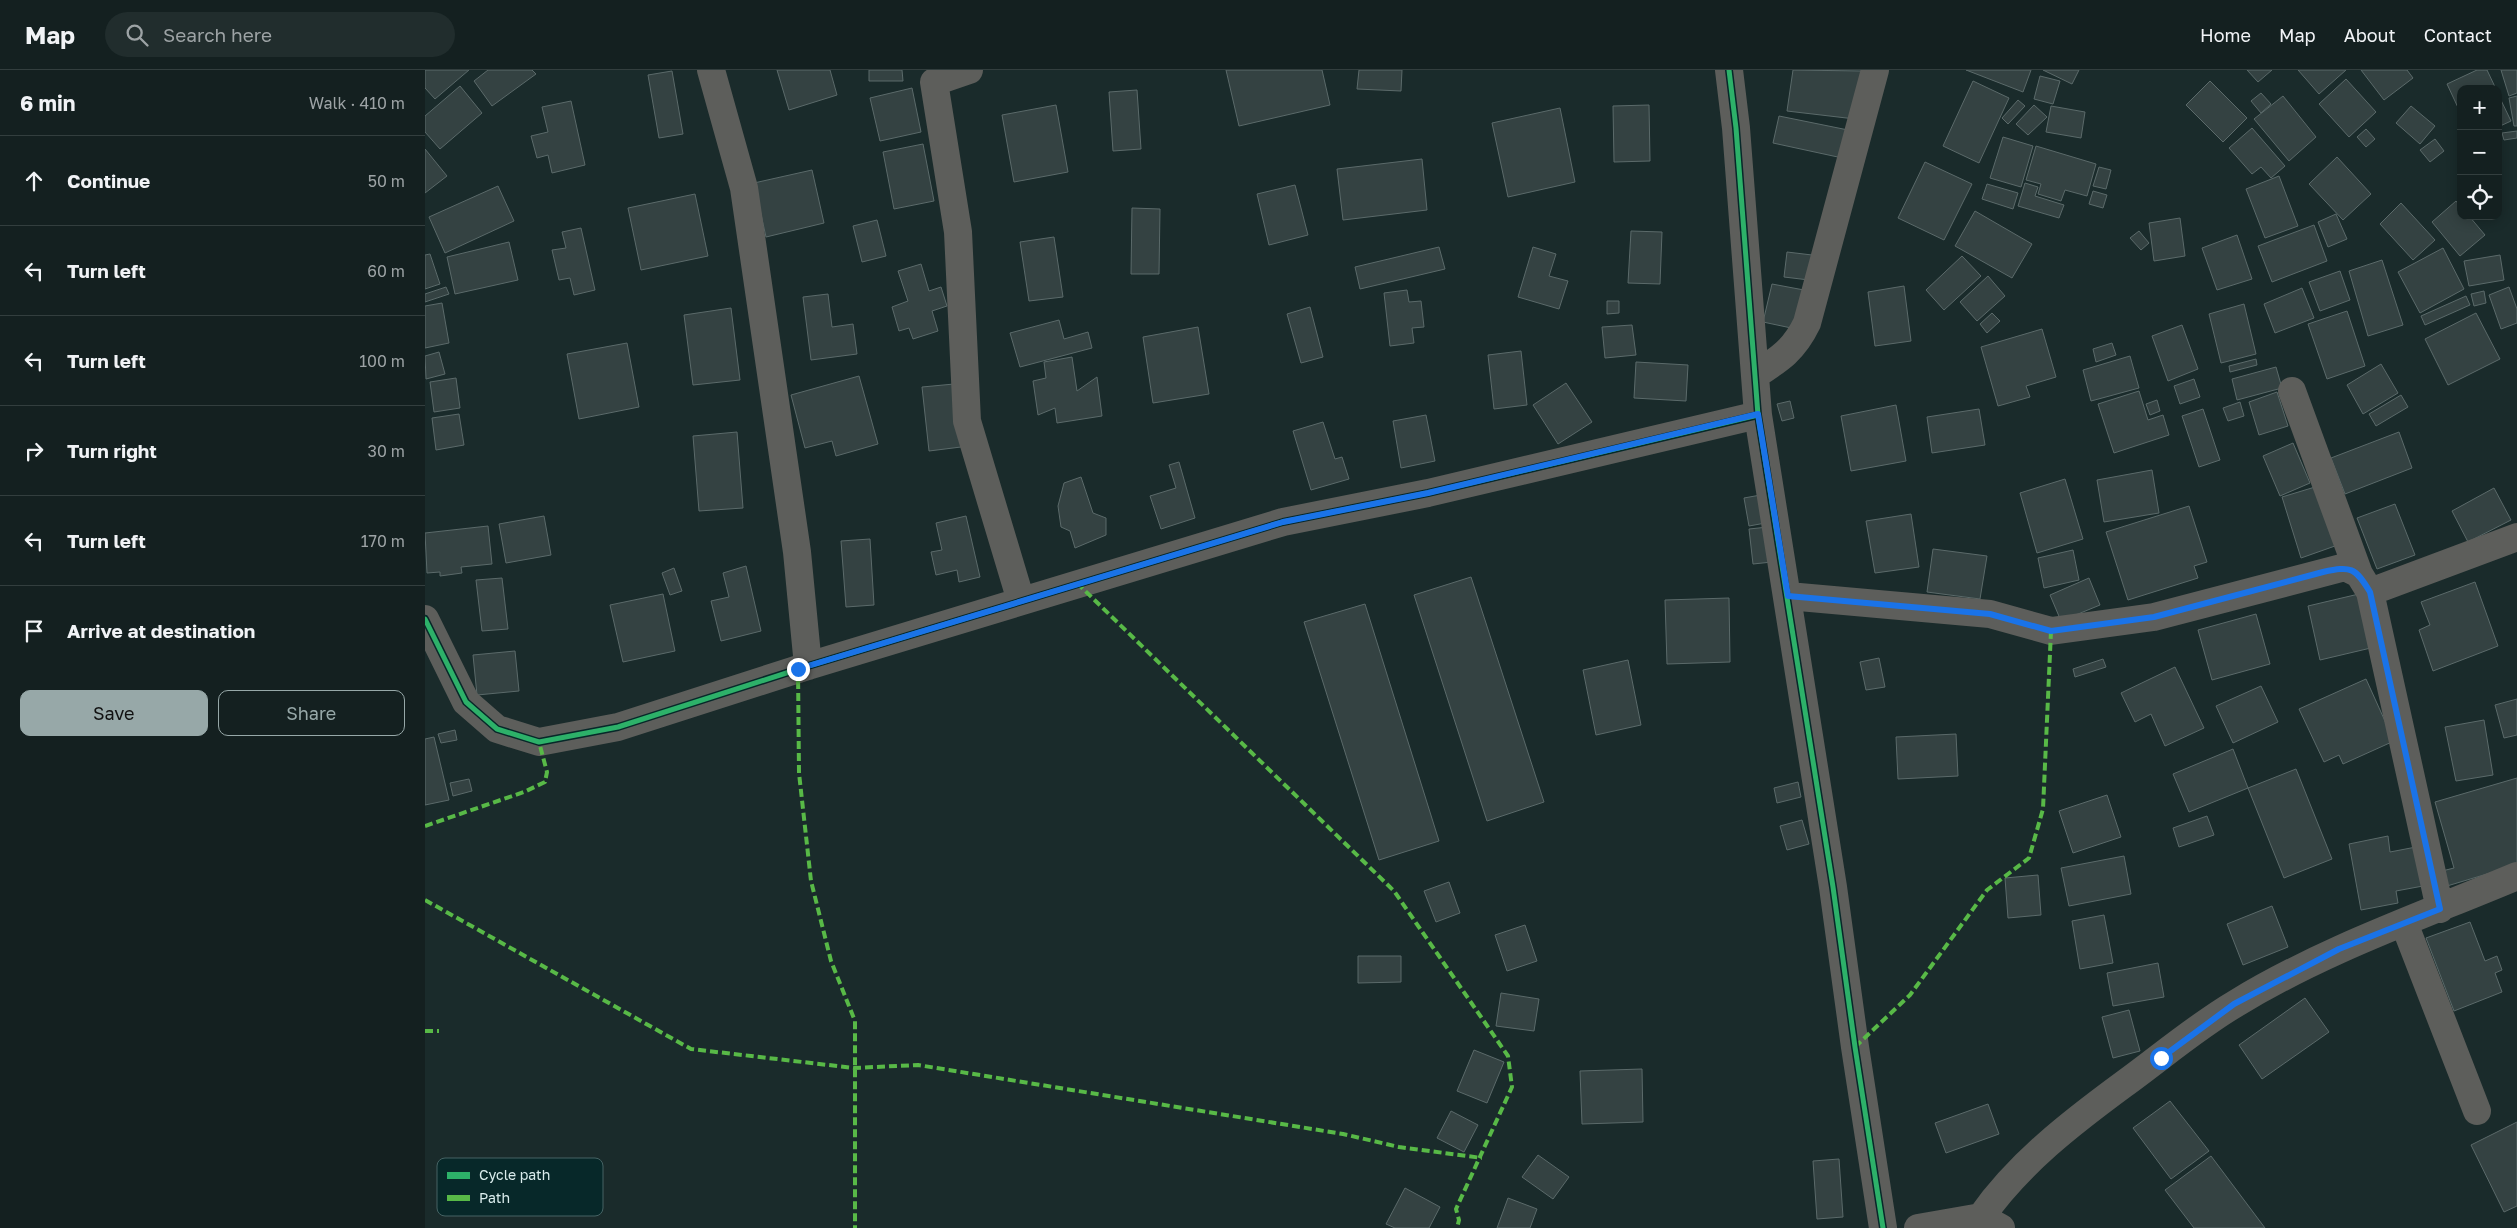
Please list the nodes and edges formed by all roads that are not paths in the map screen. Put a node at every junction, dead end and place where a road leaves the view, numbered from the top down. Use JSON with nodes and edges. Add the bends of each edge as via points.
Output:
{"nodes":[{"id":1,"x":711,"y":70,"type":"edge"},
{"id":2,"x":969,"y":70,"type":"edge"},
{"id":3,"x":1729,"y":70,"type":"edge"},
{"id":4,"x":1875,"y":70,"type":"edge"},
{"id":5,"x":1755,"y":374,"type":"junction"},
{"id":6,"x":2291,"y":391,"type":"dead end"},
{"id":7,"x":1758,"y":414,"type":"junction"},
{"id":8,"x":2517,"y":537,"type":"edge"},
{"id":9,"x":2365,"y":583,"type":"junction"},
{"id":10,"x":1788,"y":596,"type":"junction"},
{"id":11,"x":1021,"y":601,"type":"junction"},
{"id":12,"x":425,"y":619,"type":"edge"},
{"id":13,"x":808,"y":666,"type":"junction"},
{"id":14,"x":2517,"y":876,"type":"edge"},
{"id":15,"x":2440,"y":909,"type":"junction"},
{"id":16,"x":2403,"y":923,"type":"junction"},
{"id":17,"x":2477,"y":1111,"type":"dead end"},
{"id":18,"x":1991,"y":1223,"type":"edge"},
{"id":19,"x":1883,"y":1228,"type":"edge"},
{"id":20,"x":1918,"y":1228,"type":"edge"}],
"edges":[{"from":1,"to":13,"type":"street","via":[[744,188],[797,552]]},
{"from":2,"to":11,"type":"street","via":[[934,82],[958,232],[967,421]]},
{"from":3,"to":5,"type":"street"},
{"from":4,"to":5,"type":"street","via":[[1807,323],[1787,354]]},
{"from":5,"to":7,"type":"street"},
{"from":6,"to":9,"type":"street"},
{"from":7,"to":10,"type":"street"},
{"from":7,"to":11,"type":"street","via":[[1428,493],[1283,522]]},
{"from":8,"to":9,"type":"street"},
{"from":9,"to":10,"type":"street","via":[[2345,567],[2154,617],[2051,631],[1990,614]]},
{"from":9,"to":15,"type":"street"},
{"from":10,"to":19,"type":"street"},
{"from":11,"to":13,"type":"street"},
{"from":12,"to":13,"type":"street","via":[[466,702],[497,729],[539,742],[618,727]]},
{"from":14,"to":15,"type":"street"},
{"from":15,"to":16,"type":"street"},
{"from":16,"to":17,"type":"street"},
{"from":16,"to":18,"type":"street","via":[[2339,949],[2234,1004],[2087,1112],[2028,1162],[1999,1191]]},
{"from":18,"to":20,"type":"street"}]}
